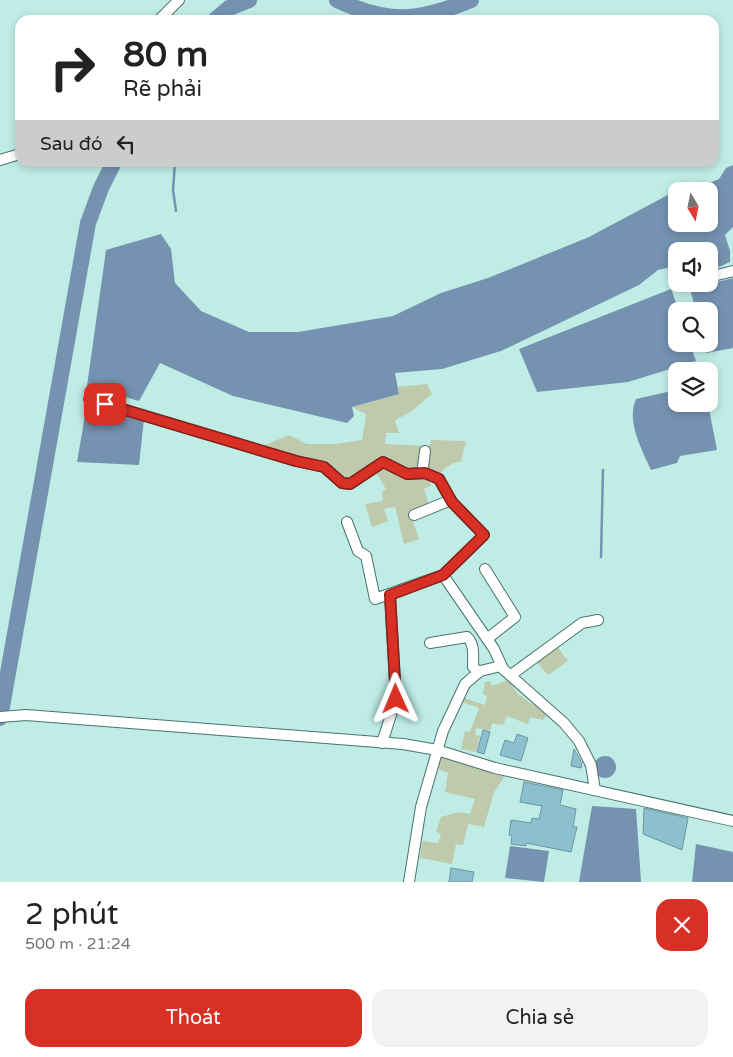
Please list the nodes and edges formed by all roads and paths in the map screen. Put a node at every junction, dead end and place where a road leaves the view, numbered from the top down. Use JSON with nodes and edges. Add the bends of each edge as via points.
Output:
{"nodes":[{"id":1,"x":179,"y":0,"type":"edge"},
{"id":2,"x":164,"y":15,"type":"edge"},
{"id":3,"x":15,"y":156,"type":"edge"},
{"id":4,"x":0,"y":160,"type":"edge"},
{"id":5,"x":733,"y":271,"type":"edge"},
{"id":6,"x":718,"y":275,"type":"edge"},
{"id":7,"x":89,"y":399,"type":"dead end"},
{"id":8,"x":425,"y":451,"type":"dead end"},
{"id":9,"x":425,"y":473,"type":"junction"},
{"id":10,"x":450,"y":500,"type":"junction"},
{"id":11,"x":414,"y":515,"type":"dead end"},
{"id":12,"x":347,"y":522,"type":"dead end"},
{"id":13,"x":486,"y":569,"type":"dead end"},
{"id":14,"x":443,"y":575,"type":"junction"},
{"id":15,"x":390,"y":595,"type":"junction"},
{"id":16,"x":598,"y":620,"type":"dead end"},
{"id":17,"x":487,"y":639,"type":"junction"},
{"id":18,"x":430,"y":643,"type":"dead end"},
{"id":19,"x":501,"y":666,"type":"junction"},
{"id":20,"x":478,"y":672,"type":"junction"},
{"id":21,"x":512,"y":675,"type":"junction"},
{"id":22,"x":0,"y":717,"type":"edge"},
{"id":23,"x":382,"y":743,"type":"junction"},
{"id":24,"x":436,"y":750,"type":"junction"},
{"id":25,"x":596,"y":790,"type":"junction"},
{"id":26,"x":733,"y":821,"type":"edge"},
{"id":27,"x":409,"y":882,"type":"edge"}],
"edges":[{"from":1,"to":2,"type":"street"},
{"from":3,"to":4,"type":"street"},
{"from":5,"to":6,"type":"street"},
{"from":7,"to":9,"type":"street","via":[[324,467],[342,483],[350,484],[383,462],[407,474]]},
{"from":8,"to":9,"type":"street"},
{"from":9,"to":10,"type":"street","via":[[439,479]]},
{"from":10,"to":11,"type":"street"},
{"from":10,"to":14,"type":"street","via":[[484,535]]},
{"from":12,"to":15,"type":"street","via":[[358,551],[366,556],[375,599]]},
{"from":13,"to":17,"type":"street","via":[[515,617]]},
{"from":14,"to":15,"type":"street"},
{"from":14,"to":17,"type":"street"},
{"from":15,"to":23,"type":"street","via":[[396,699]]},
{"from":16,"to":21,"type":"street","via":[[582,623]]},
{"from":17,"to":19,"type":"street"},
{"from":18,"to":20,"type":"street","via":[[467,637],[473,649],[473,667]]},
{"from":19,"to":20,"type":"street"},
{"from":19,"to":21,"type":"street"},
{"from":20,"to":24,"type":"street","via":[[466,684]]},
{"from":21,"to":25,"type":"street","via":[[579,741],[591,765]]},
{"from":22,"to":23,"type":"street","via":[[26,715]]},
{"from":23,"to":24,"type":"street"},
{"from":24,"to":25,"type":"street","via":[[495,768]]},
{"from":24,"to":27,"type":"street","via":[[421,807]]},
{"from":25,"to":26,"type":"street"}]}
